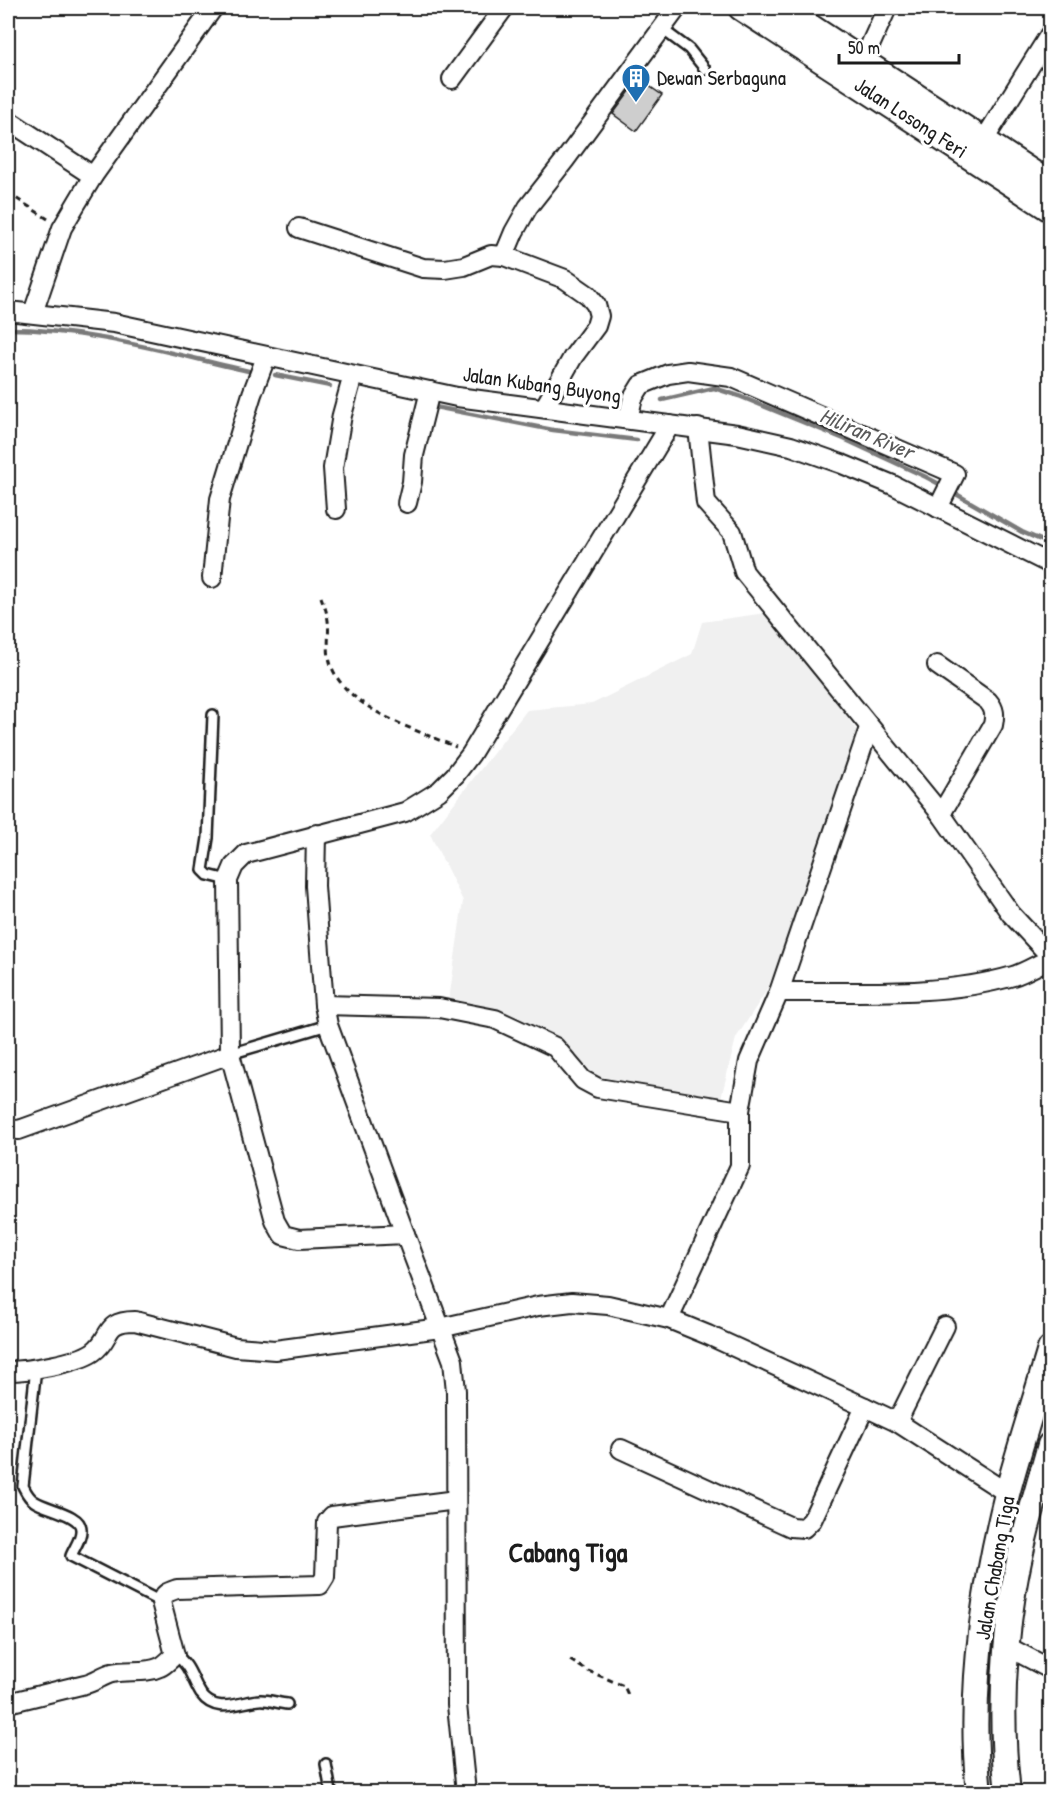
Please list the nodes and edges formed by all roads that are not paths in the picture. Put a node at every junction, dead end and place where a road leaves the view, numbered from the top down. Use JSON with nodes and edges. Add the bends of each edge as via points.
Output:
{"nodes":[{"id":1,"x":213,"y":8,"type":"edge"},
{"id":2,"x":504,"y":8,"type":"edge"},
{"id":3,"x":677,"y":8,"type":"edge"},
{"id":4,"x":741,"y":8,"type":"edge"},
{"id":5,"x":782,"y":8,"type":"edge"},
{"id":6,"x":887,"y":8,"type":"edge"},
{"id":7,"x":662,"y":29,"type":"junction"},
{"id":8,"x":1050,"y":34,"type":"edge"},
{"id":9,"x":863,"y":61,"type":"junction"},
{"id":10,"x":705,"y":69,"type":"dead end"},
{"id":11,"x":452,"y":79,"type":"dead end"},
{"id":12,"x":8,"y":120,"type":"edge"},
{"id":13,"x":984,"y":140,"type":"junction"},
{"id":14,"x":93,"y":176,"type":"junction"},
{"id":15,"x":1050,"y":184,"type":"edge"},
{"id":16,"x":1050,"y":209,"type":"edge"},
{"id":17,"x":299,"y":228,"type":"dead end"},
{"id":18,"x":504,"y":256,"type":"junction"},
{"id":19,"x":8,"y":311,"type":"edge"},
{"id":20,"x":33,"y":313,"type":"junction"},
{"id":21,"x":266,"y":357,"type":"junction"},
{"id":22,"x":353,"y":375,"type":"junction"},
{"id":23,"x":430,"y":391,"type":"junction"},
{"id":24,"x":544,"y":408,"type":"junction"},
{"id":25,"x":628,"y":419,"type":"junction"},
{"id":26,"x":670,"y":425,"type":"junction"},
{"id":27,"x":698,"y":428,"type":"junction"},
{"id":28,"x":407,"y":502,"type":"dead end"},
{"id":29,"x":938,"y":508,"type":"junction"},
{"id":30,"x":336,"y":509,"type":"dead end"},
{"id":31,"x":1050,"y":564,"type":"edge"},
{"id":32,"x":212,"y":578,"type":"dead end"},
{"id":33,"x":937,"y":665,"type":"dead end"},
{"id":34,"x":213,"y":715,"type":"dead end"},
{"id":35,"x":869,"y":728,"type":"junction"},
{"id":36,"x":940,"y":814,"type":"junction"},
{"id":37,"x":316,"y":834,"type":"junction"},
{"id":38,"x":228,"y":880,"type":"junction"},
{"id":39,"x":1011,"y":914,"type":"junction"},
{"id":40,"x":1050,"y":935,"type":"edge"},
{"id":41,"x":1050,"y":957,"type":"edge"},
{"id":42,"x":779,"y":992,"type":"junction"},
{"id":43,"x":324,"y":1005,"type":"junction"},
{"id":44,"x":328,"y":1025,"type":"junction"},
{"id":45,"x":231,"y":1054,"type":"junction"},
{"id":46,"x":740,"y":1111,"type":"junction"},
{"id":47,"x":8,"y":1129,"type":"edge"},
{"id":48,"x":405,"y":1233,"type":"junction"},
{"id":49,"x":669,"y":1319,"type":"junction"},
{"id":50,"x":945,"y":1326,"type":"dead end"},
{"id":51,"x":440,"y":1328,"type":"junction"},
{"id":52,"x":1050,"y":1349,"type":"edge"},
{"id":53,"x":36,"y":1368,"type":"junction"},
{"id":54,"x":8,"y":1371,"type":"edge"},
{"id":55,"x":865,"y":1407,"type":"junction"},
{"id":56,"x":897,"y":1422,"type":"junction"},
{"id":57,"x":1050,"y":1445,"type":"edge"},
{"id":58,"x":621,"y":1449,"type":"dead end"},
{"id":59,"x":1007,"y":1493,"type":"junction"},
{"id":60,"x":456,"y":1500,"type":"junction"},
{"id":61,"x":161,"y":1602,"type":"junction"},
{"id":62,"x":1009,"y":1642,"type":"junction"},
{"id":63,"x":175,"y":1655,"type":"junction"},
{"id":64,"x":1050,"y":1658,"type":"edge"},
{"id":65,"x":1050,"y":1669,"type":"edge"},
{"id":66,"x":8,"y":1702,"type":"edge"},
{"id":67,"x":287,"y":1704,"type":"dead end"},
{"id":68,"x":326,"y":1764,"type":"dead end"},
{"id":69,"x":331,"y":1792,"type":"edge"},
{"id":70,"x":466,"y":1792,"type":"edge"},
{"id":71,"x":979,"y":1792,"type":"edge"},
{"id":72,"x":1008,"y":1792,"type":"edge"}],
"edges":[{"from":1,"to":14,"type":"street"},
{"from":2,"to":11,"type":"street"},
{"from":3,"to":7,"type":"street"},
{"from":4,"to":16,"type":"main road","name":"Jalan Losong Feri"},
{"from":5,"to":9,"type":"main road","name":"Jalan Losong Feri"},
{"from":6,"to":9,"type":"street"},
{"from":7,"to":10,"type":"lane","via":[[689,49]]},
{"from":7,"to":18,"type":"street","via":[[528,207]]},
{"from":8,"to":13,"type":"street"},
{"from":9,"to":13,"type":"main road","name":"Jalan Losong Feri"},
{"from":12,"to":14,"type":"street"},
{"from":13,"to":15,"type":"main road","name":"Jalan Losong Feri"},
{"from":14,"to":20,"type":"street","via":[[62,228]]},
{"from":17,"to":18,"type":"street","via":[[423,268],[445,269],[491,255]]},
{"from":18,"to":24,"type":"street","via":[[565,279],[588,295],[599,316]]},
{"from":19,"to":20,"type":"street","name":"Jalan Kubang Buyong"},
{"from":20,"to":21,"type":"street","name":"Jalan Kubang Buyong","via":[[114,323]]},
{"from":21,"to":22,"type":"street","name":"Jalan Kubang Buyong"},
{"from":21,"to":32,"type":"street","via":[[220,499]]},
{"from":22,"to":23,"type":"street","name":"Jalan Kubang Buyong"},
{"from":22,"to":30,"type":"street","via":[[333,468]]},
{"from":23,"to":24,"type":"street","name":"Jalan Kubang Buyong"},
{"from":23,"to":28,"type":"street"},
{"from":24,"to":25,"type":"street","name":"Jalan Kubang Buyong"},
{"from":25,"to":26,"type":"street","name":"Jalan Kubang Buyong"},
{"from":25,"to":29,"type":"street","via":[[641,385],[688,371],[731,377],[955,474]]},
{"from":26,"to":27,"type":"street","name":"Jalan Kubang Buyong"},
{"from":26,"to":37,"type":"street","via":[[455,775],[439,792],[405,812]]},
{"from":27,"to":29,"type":"street","name":"Jalan Kubang Buyong","via":[[791,446],[893,485]]},
{"from":27,"to":35,"type":"street","via":[[706,503],[732,532],[744,572]]},
{"from":29,"to":31,"type":"street","name":"Jalan Kubang Buyong"},
{"from":33,"to":36,"type":"street","via":[[988,701],[995,715],[993,725]]},
{"from":34,"to":38,"type":"lane","via":[[208,838],[202,865],[208,875]]},
{"from":35,"to":36,"type":"street"},
{"from":35,"to":42,"type":"street"},
{"from":36,"to":39,"type":"street"},
{"from":37,"to":38,"type":"street","via":[[246,854],[234,866]]},
{"from":37,"to":43,"type":"street","via":[[315,886]]},
{"from":38,"to":45,"type":"street"},
{"from":39,"to":40,"type":"street"},
{"from":39,"to":41,"type":"street"},
{"from":41,"to":42,"type":"street","via":[[1015,976],[972,986]]},
{"from":42,"to":46,"type":"street","via":[[752,1054]]},
{"from":43,"to":44,"type":"street"},
{"from":43,"to":46,"type":"street","via":[[439,1008],[495,1019],[555,1047],[584,1080],[598,1088]]},
{"from":44,"to":45,"type":"lane"},
{"from":44,"to":48,"type":"street"},
{"from":45,"to":47,"type":"street","via":[[18,1130]]},
{"from":45,"to":48,"type":"street","via":[[275,1221],[283,1235],[299,1239]]},
{"from":46,"to":49,"type":"street","via":[[740,1166]]},
{"from":48,"to":51,"type":"street"},
{"from":49,"to":51,"type":"street","via":[[608,1305],[572,1302]]},
{"from":49,"to":55,"type":"street"},
{"from":50,"to":56,"type":"street"},
{"from":51,"to":53,"type":"street","via":[[255,1350],[122,1321],[112,1326],[93,1353]]},
{"from":51,"to":60,"type":"street","via":[[453,1361],[456,1390]]},
{"from":52,"to":59,"type":"main road","name":"Jalan Chabang Tiga"},
{"from":53,"to":54,"type":"street"},
{"from":53,"to":61,"type":"lane","via":[[23,1486],[27,1494],[34,1502],[78,1520],[82,1528],[71,1556]]},
{"from":55,"to":56,"type":"street"},
{"from":55,"to":58,"type":"street","via":[[812,1520],[804,1528],[791,1527]]},
{"from":56,"to":59,"type":"street"},
{"from":57,"to":62,"type":"main road","name":"Jalan Chabang Tiga","via":[[1014,1587]]},
{"from":59,"to":71,"type":"main road","name":"Jalan Chabang Tiga","via":[[988,1580],[976,1683]]},
{"from":60,"to":61,"type":"street","via":[[332,1516],[327,1522],[324,1577],[320,1585],[177,1589],[163,1596]]},
{"from":60,"to":70,"type":"street","via":[[457,1705]]},
{"from":61,"to":63,"type":"street"},
{"from":62,"to":64,"type":"street"},
{"from":62,"to":65,"type":"street"},
{"from":62,"to":72,"type":"main road","name":"Jalan Chabang Tiga","via":[[1004,1690]]},
{"from":63,"to":66,"type":"street","via":[[161,1667],[114,1672],[98,1681]]},
{"from":63,"to":67,"type":"lane","via":[[186,1664],[202,1694],[213,1703],[230,1707],[260,1700]]},
{"from":68,"to":69,"type":"lane"}]}
